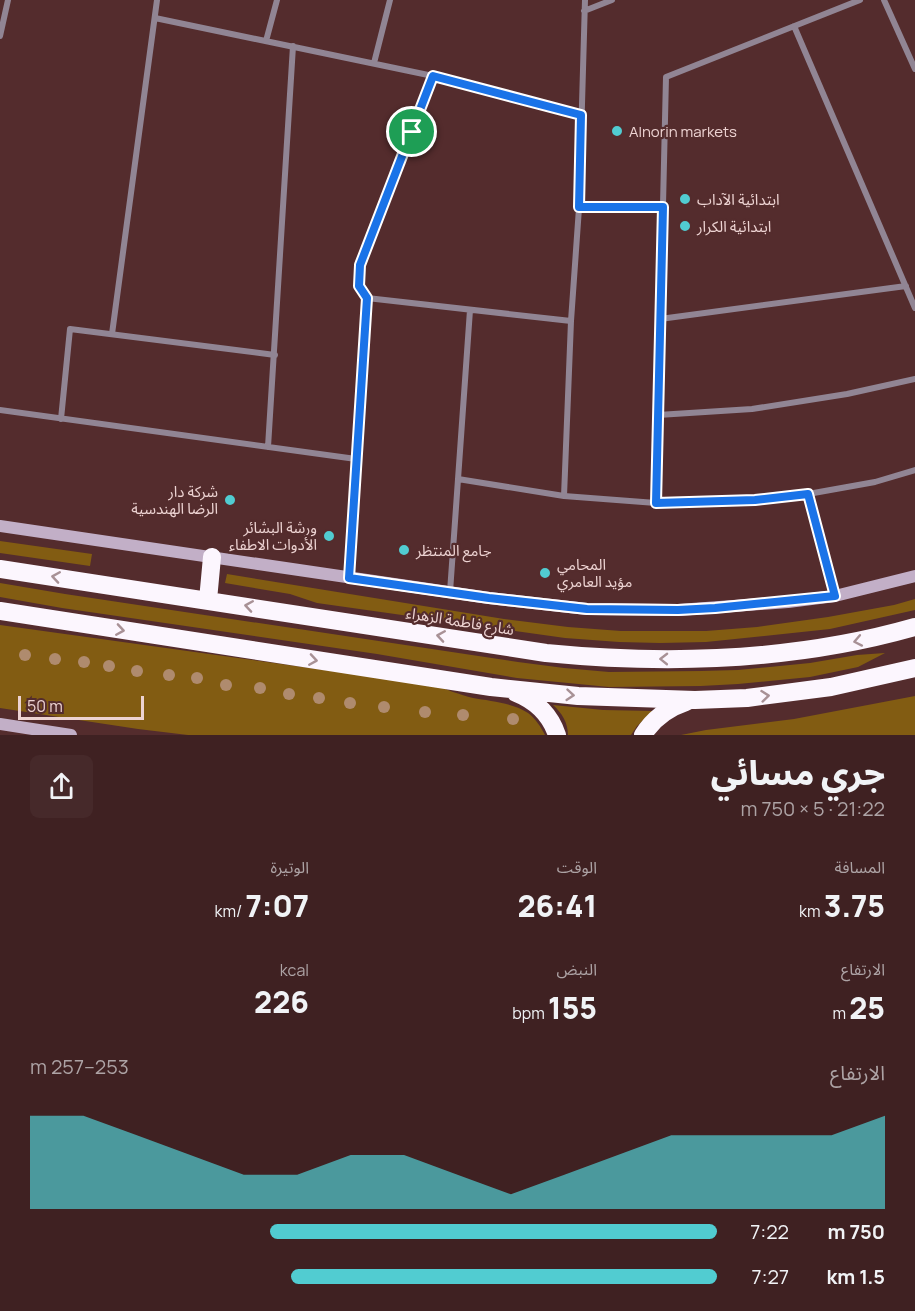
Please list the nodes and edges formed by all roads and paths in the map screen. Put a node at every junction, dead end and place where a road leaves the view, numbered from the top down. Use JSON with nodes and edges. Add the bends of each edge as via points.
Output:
{"nodes":[{"id":1,"x":8,"y":0,"type":"edge"},
{"id":2,"x":157,"y":0,"type":"edge"},
{"id":3,"x":277,"y":0,"type":"edge"},
{"id":4,"x":390,"y":0,"type":"edge"},
{"id":5,"x":585,"y":0,"type":"edge"},
{"id":6,"x":612,"y":0,"type":"edge"},
{"id":7,"x":860,"y":0,"type":"edge"},
{"id":8,"x":884,"y":0,"type":"edge"},
{"id":9,"x":584,"y":11,"type":"junction"},
{"id":10,"x":155,"y":18,"type":"junction"},
{"id":11,"x":794,"y":26,"type":"junction"},
{"id":12,"x":0,"y":36,"type":"edge"},
{"id":13,"x":266,"y":41,"type":"junction"},
{"id":14,"x":293,"y":46,"type":"junction"},
{"id":15,"x":374,"y":63,"type":"junction"},
{"id":16,"x":915,"y":69,"type":"edge"},
{"id":17,"x":433,"y":76,"type":"junction"},
{"id":18,"x":581,"y":115,"type":"junction"},
{"id":19,"x":579,"y":207,"type":"junction"},
{"id":20,"x":663,"y":207,"type":"junction"},
{"id":21,"x":906,"y":286,"type":"junction"},
{"id":22,"x":367,"y":298,"type":"junction"},
{"id":23,"x":915,"y":308,"type":"edge"},
{"id":24,"x":471,"y":310,"type":"junction"},
{"id":25,"x":660,"y":319,"type":"junction"},
{"id":26,"x":571,"y":321,"type":"junction"},
{"id":27,"x":112,"y":334,"type":"junction"},
{"id":28,"x":275,"y":355,"type":"junction"},
{"id":29,"x":915,"y":379,"type":"edge"},
{"id":30,"x":0,"y":410,"type":"edge"},
{"id":31,"x":658,"y":415,"type":"junction"},
{"id":32,"x":61,"y":418,"type":"junction"},
{"id":33,"x":268,"y":447,"type":"junction"},
{"id":34,"x":356,"y":459,"type":"junction"},
{"id":35,"x":915,"y":470,"type":"edge"},
{"id":36,"x":458,"y":479,"type":"junction"},
{"id":37,"x":808,"y":494,"type":"junction"},
{"id":38,"x":564,"y":496,"type":"junction"},
{"id":39,"x":656,"y":503,"type":"junction"},
{"id":40,"x":0,"y":526,"type":"edge"},
{"id":41,"x":212,"y":557,"type":"junction"},
{"id":42,"x":0,"y":569,"type":"edge"},
{"id":43,"x":915,"y":576,"type":"edge"},
{"id":44,"x":349,"y":578,"type":"junction"},
{"id":45,"x":450,"y":593,"type":"junction"},
{"id":46,"x":835,"y":596,"type":"junction"},
{"id":47,"x":208,"y":600,"type":"junction"},
{"id":48,"x":0,"y":611,"type":"edge"},
{"id":49,"x":915,"y":627,"type":"edge"},
{"id":50,"x":915,"y":668,"type":"edge"},
{"id":51,"x":491,"y":687,"type":"junction"},
{"id":52,"x":695,"y":700,"type":"junction"},
{"id":53,"x":0,"y":724,"type":"edge"},
{"id":54,"x":71,"y":735,"type":"edge"},
{"id":55,"x":557,"y":735,"type":"edge"},
{"id":56,"x":643,"y":735,"type":"edge"}],
"edges":[{"from":1,"to":12,"type":"street"},
{"from":2,"to":10,"type":"street"},
{"from":3,"to":13,"type":"street"},
{"from":4,"to":15,"type":"street"},
{"from":5,"to":9,"type":"street"},
{"from":6,"to":9,"type":"street"},
{"from":7,"to":11,"type":"street"},
{"from":8,"to":16,"type":"street"},
{"from":9,"to":18,"type":"street"},
{"from":10,"to":13,"type":"street"},
{"from":10,"to":27,"type":"street"},
{"from":11,"to":20,"type":"street","via":[[666,77]]},
{"from":11,"to":21,"type":"street"},
{"from":13,"to":14,"type":"street"},
{"from":14,"to":15,"type":"street"},
{"from":14,"to":28,"type":"street"},
{"from":15,"to":17,"type":"street"},
{"from":17,"to":18,"type":"street"},
{"from":17,"to":22,"type":"street","via":[[360,265],[359,286]]},
{"from":18,"to":19,"type":"street"},
{"from":19,"to":20,"type":"street"},
{"from":19,"to":26,"type":"street"},
{"from":20,"to":25,"type":"street"},
{"from":21,"to":23,"type":"street"},
{"from":21,"to":25,"type":"street"},
{"from":22,"to":24,"type":"street"},
{"from":22,"to":34,"type":"street"},
{"from":24,"to":26,"type":"street"},
{"from":24,"to":36,"type":"street"},
{"from":25,"to":31,"type":"street"},
{"from":26,"to":38,"type":"street"},
{"from":27,"to":28,"type":"street"},
{"from":27,"to":32,"type":"street","via":[[70,329]]},
{"from":28,"to":33,"type":"street"},
{"from":29,"to":31,"type":"street","via":[[752,408]]},
{"from":30,"to":32,"type":"street"},
{"from":31,"to":39,"type":"street"},
{"from":32,"to":33,"type":"street"},
{"from":33,"to":34,"type":"street"},
{"from":34,"to":44,"type":"street"},
{"from":35,"to":37,"type":"street"},
{"from":36,"to":38,"type":"street"},
{"from":36,"to":45,"type":"street"},
{"from":37,"to":39,"type":"street"},
{"from":37,"to":46,"type":"street"},
{"from":38,"to":39,"type":"street"},
{"from":40,"to":41,"type":"main road"},
{"from":41,"to":44,"type":"main road"},
{"from":41,"to":47,"type":"highway"},
{"from":47,"to":42,"type":"highway","name":"شارع فاطمة الزهراء","one_way":true},
{"from":43,"to":46,"type":"main road"},
{"from":44,"to":45,"type":"main road"},
{"from":45,"to":46,"type":"main road","via":[[587,609],[642,610],[715,608]]},
{"from":49,"to":47,"type":"highway","name":"شارع فاطمة الزهراء","one_way":true,"via":[[823,648],[769,654],[686,659],[591,657]]},
{"from":48,"to":51,"type":"highway","one_way":true},
{"from":52,"to":50,"type":"highway","one_way":true,"via":[[831,687]]},
{"from":51,"to":52,"type":"highway","one_way":true,"via":[[578,696]]},
{"from":51,"to":55,"type":"highway","via":[[524,696],[538,705]]},
{"from":52,"to":56,"type":"highway","via":[[663,713]]},
{"from":53,"to":54,"type":"main road"}]}
